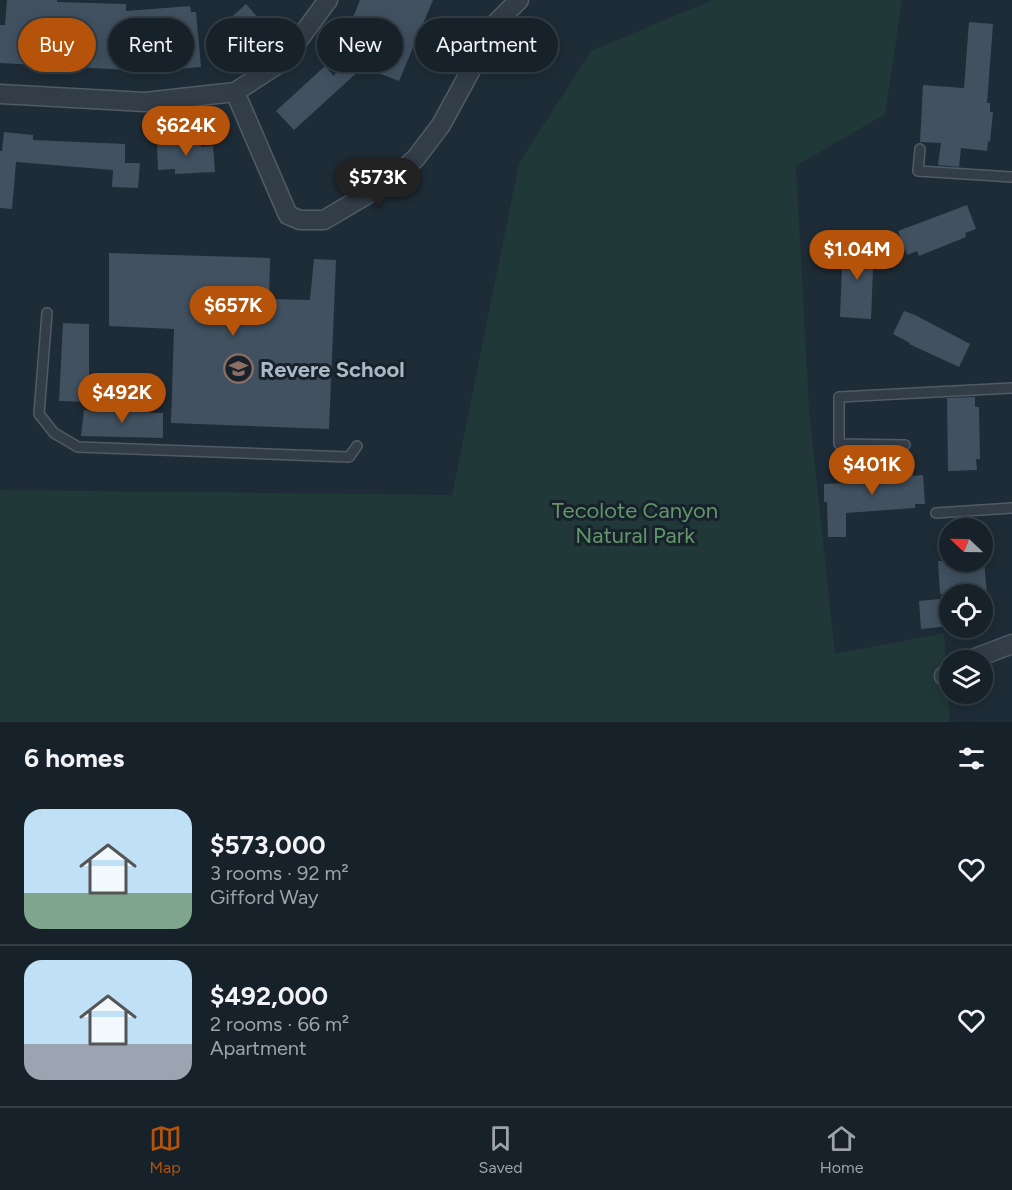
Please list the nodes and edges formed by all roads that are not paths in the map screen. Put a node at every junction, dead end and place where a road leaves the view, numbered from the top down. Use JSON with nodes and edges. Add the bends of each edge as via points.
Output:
{"nodes":[{"id":1,"x":519,"y":0,"type":"edge"},
{"id":2,"x":325,"y":1,"type":"edge"},
{"id":3,"x":235,"y":92,"type":"junction"},
{"id":4,"x":0,"y":94,"type":"edge"},
{"id":5,"x":920,"y":149,"type":"dead end"},
{"id":6,"x":1012,"y":177,"type":"edge"},
{"id":7,"x":47,"y":314,"type":"dead end"},
{"id":8,"x":1012,"y":388,"type":"edge"},
{"id":9,"x":905,"y":445,"type":"dead end"},
{"id":10,"x":357,"y":446,"type":"dead end"},
{"id":11,"x":1012,"y":508,"type":"edge"},
{"id":12,"x":936,"y":513,"type":"dead end"},
{"id":13,"x":1012,"y":644,"type":"edge"},
{"id":14,"x":993,"y":651,"type":"edge"}],
"edges":[{"from":1,"to":3,"type":"street","via":[[497,22],[441,125],[416,158],[390,181],[324,220],[300,220],[288,215]]},
{"from":2,"to":3,"type":"street","via":[[283,61]]},
{"from":3,"to":4,"type":"street","via":[[145,102]]},
{"from":5,"to":6,"type":"lane","via":[[918,171]]},
{"from":7,"to":10,"type":"lane","via":[[39,414],[54,434],[78,447],[349,457]]},
{"from":8,"to":9,"type":"lane","via":[[839,397],[838,444]]},
{"from":11,"to":12,"type":"lane"},
{"from":13,"to":14,"type":"street"}]}
